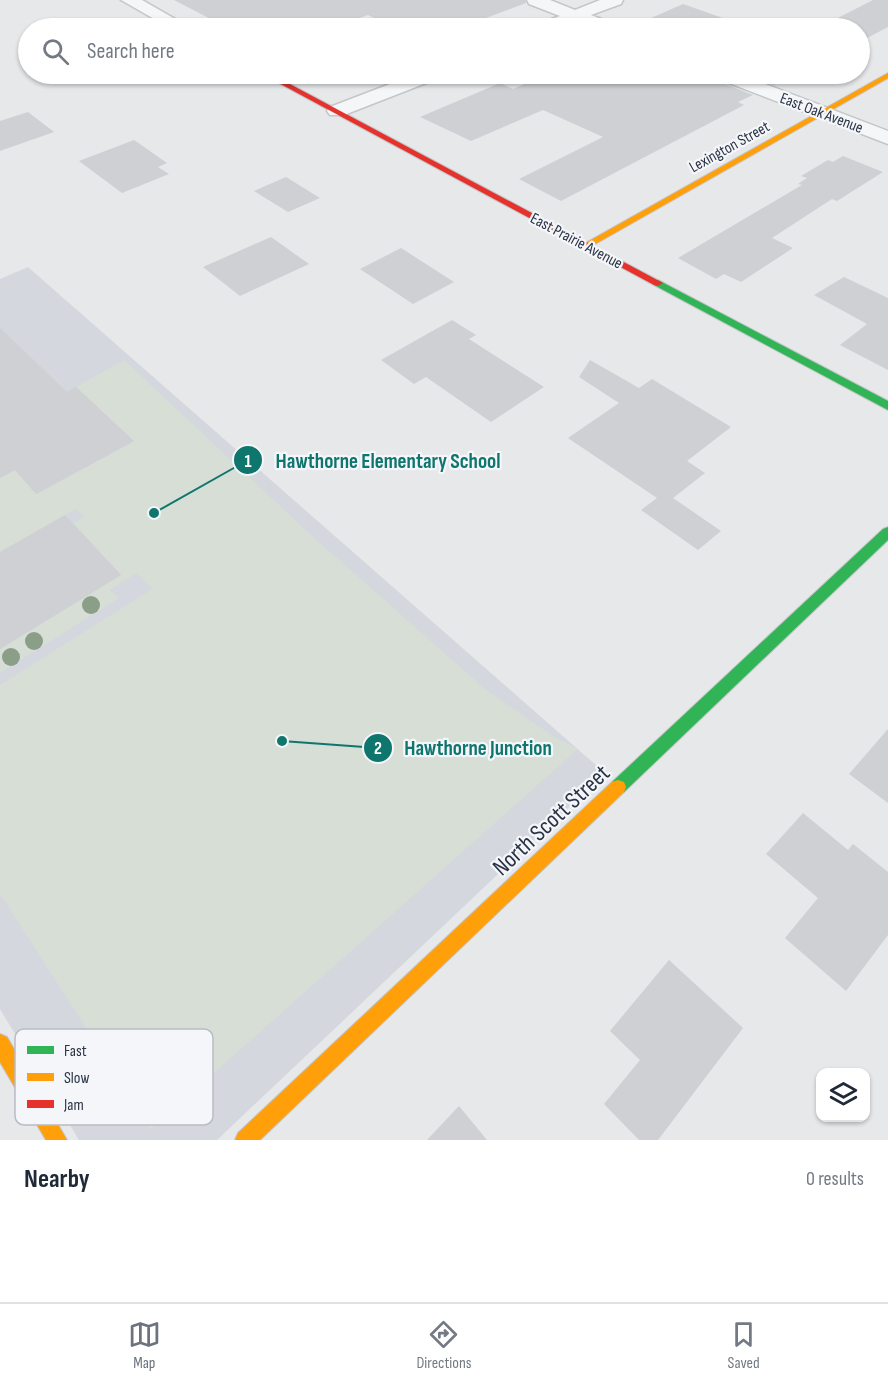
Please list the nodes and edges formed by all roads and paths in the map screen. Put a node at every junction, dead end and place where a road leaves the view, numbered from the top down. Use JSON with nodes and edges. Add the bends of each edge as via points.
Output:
{"nodes":[{"id":1,"x":535,"y":0,"type":"edge"},
{"id":2,"x":615,"y":0,"type":"edge"},
{"id":3,"x":133,"y":1,"type":"edge"},
{"id":4,"x":575,"y":16,"type":"junction"},
{"id":5,"x":164,"y":18,"type":"edge"},
{"id":6,"x":570,"y":18,"type":"edge"},
{"id":7,"x":580,"y":18,"type":"edge"},
{"id":8,"x":888,"y":75,"type":"edge"},
{"id":9,"x":285,"y":84,"type":"edge"},
{"id":10,"x":406,"y":84,"type":"edge"},
{"id":11,"x":749,"y":84,"type":"edge"},
{"id":12,"x":337,"y":111,"type":"junction"},
{"id":13,"x":822,"y":112,"type":"junction"},
{"id":14,"x":888,"y":138,"type":"edge"},
{"id":15,"x":587,"y":245,"type":"junction"},
{"id":16,"x":888,"y":406,"type":"edge"},
{"id":17,"x":888,"y":532,"type":"edge"},
{"id":18,"x":0,"y":1044,"type":"edge"},
{"id":19,"x":15,"y":1069,"type":"edge"},
{"id":20,"x":48,"y":1125,"type":"edge"},
{"id":21,"x":57,"y":1140,"type":"edge"},
{"id":22,"x":245,"y":1140,"type":"edge"}],
"edges":[{"from":1,"to":4,"type":"street"},
{"from":2,"to":4,"type":"street"},
{"from":3,"to":5,"type":"street"},
{"from":4,"to":6,"type":"street"},
{"from":4,"to":7,"type":"street"},
{"from":8,"to":13,"type":"street","name":"Lexington Street"},
{"from":9,"to":12,"type":"street","name":"East Prairie Avenue"},
{"from":10,"to":12,"type":"street"},
{"from":11,"to":13,"type":"street","name":"East Oak Avenue"},
{"from":12,"to":15,"type":"street","name":"East Prairie Avenue"},
{"from":13,"to":14,"type":"street","name":"East Oak Avenue"},
{"from":13,"to":15,"type":"street","name":"Lexington Street"},
{"from":15,"to":16,"type":"street","name":"East Prairie Avenue"},
{"from":17,"to":22,"type":"street","name":"North Scott Street"},
{"from":18,"to":19,"type":"street"},
{"from":20,"to":21,"type":"street"}]}
